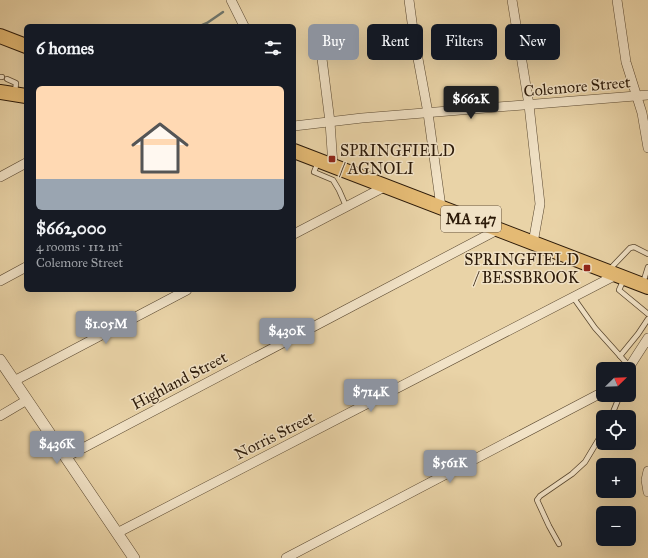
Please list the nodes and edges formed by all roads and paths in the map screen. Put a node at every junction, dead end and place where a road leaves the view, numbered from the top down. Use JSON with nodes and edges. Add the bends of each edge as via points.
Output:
{"nodes":[{"id":1,"x":231,"y":0,"type":"edge"},
{"id":2,"x":409,"y":0,"type":"edge"},
{"id":3,"x":512,"y":0,"type":"edge"},
{"id":4,"x":616,"y":0,"type":"edge"},
{"id":5,"x":243,"y":24,"type":"edge"},
{"id":6,"x":0,"y":36,"type":"edge"},
{"id":7,"x":24,"y":45,"type":"edge"},
{"id":8,"x":323,"y":60,"type":"edge"},
{"id":9,"x":3,"y":77,"type":"edge"},
{"id":10,"x":0,"y":92,"type":"edge"},
{"id":11,"x":648,"y":95,"type":"edge"},
{"id":12,"x":20,"y":96,"type":"edge"},
{"id":13,"x":636,"y":96,"type":"junction"},
{"id":14,"x":530,"y":105,"type":"junction"},
{"id":15,"x":428,"y":113,"type":"junction"},
{"id":16,"x":330,"y":122,"type":"junction"},
{"id":17,"x":296,"y":126,"type":"edge"},
{"id":18,"x":648,"y":148,"type":"edge"},
{"id":19,"x":296,"y":152,"type":"edge"},
{"id":20,"x":318,"y":160,"type":"junction"},
{"id":21,"x":24,"y":164,"type":"edge"},
{"id":22,"x":333,"y":166,"type":"junction"},
{"id":23,"x":0,"y":177,"type":"edge"},
{"id":24,"x":386,"y":186,"type":"junction"},
{"id":25,"x":346,"y":206,"type":"junction"},
{"id":26,"x":441,"y":207,"type":"junction"},
{"id":27,"x":499,"y":229,"type":"junction"},
{"id":28,"x":296,"y":233,"type":"edge"},
{"id":29,"x":533,"y":243,"type":"junction"},
{"id":30,"x":648,"y":254,"type":"edge"},
{"id":31,"x":648,"y":267,"type":"edge"},
{"id":32,"x":24,"y":268,"type":"edge"},
{"id":33,"x":616,"y":275,"type":"junction"},
{"id":34,"x":0,"y":281,"type":"edge"},
{"id":35,"x":645,"y":286,"type":"edge"},
{"id":36,"x":183,"y":292,"type":"edge"},
{"id":37,"x":573,"y":297,"type":"junction"},
{"id":38,"x":648,"y":314,"type":"edge"},
{"id":39,"x":648,"y":319,"type":"edge"},
{"id":40,"x":648,"y":340,"type":"edge"},
{"id":41,"x":620,"y":356,"type":"junction"},
{"id":42,"x":0,"y":360,"type":"edge"},
{"id":43,"x":624,"y":362,"type":"edge"},
{"id":44,"x":633,"y":362,"type":"edge"},
{"id":45,"x":14,"y":381,"type":"junction"},
{"id":46,"x":596,"y":396,"type":"edge"},
{"id":47,"x":27,"y":400,"type":"junction"},
{"id":48,"x":0,"y":416,"type":"edge"},
{"id":49,"x":596,"y":444,"type":"edge"},
{"id":50,"x":66,"y":457,"type":"junction"},
{"id":51,"x":648,"y":471,"type":"edge"},
{"id":52,"x":648,"y":492,"type":"edge"},
{"id":53,"x":117,"y":533,"type":"junction"},
{"id":54,"x":559,"y":544,"type":"dead end"},
{"id":55,"x":134,"y":558,"type":"edge"},
{"id":56,"x":286,"y":558,"type":"edge"}],
"edges":[{"from":1,"to":5,"type":"street"},
{"from":2,"to":15,"type":"street"},
{"from":3,"to":14,"type":"street"},
{"from":4,"to":13,"type":"street","via":[[626,62]]},
{"from":6,"to":7,"type":"main road"},
{"from":8,"to":16,"type":"street"},
{"from":9,"to":12,"type":"lane","via":[[16,83]]},
{"from":10,"to":12,"type":"main road"},
{"from":11,"to":13,"type":"street","name":"Colemore Street"},
{"from":13,"to":14,"type":"street","name":"Colemore Street"},
{"from":13,"to":18,"type":"street","via":[[642,113]]},
{"from":14,"to":15,"type":"street","name":"Colemore Street"},
{"from":14,"to":29,"type":"street","via":[[540,204]]},
{"from":15,"to":16,"type":"street","name":"Colemore Street"},
{"from":15,"to":26,"type":"street"},
{"from":16,"to":17,"type":"street","name":"Colemore Street"},
{"from":16,"to":22,"type":"street"},
{"from":19,"to":20,"type":"main road","number":"MA 147"},
{"from":20,"to":22,"type":"main road","number":"MA 147"},
{"from":20,"to":25,"type":"lane","via":[[314,172],[333,180]]},
{"from":21,"to":23,"type":"street"},
{"from":22,"to":24,"type":"main road","number":"MA 147"},
{"from":24,"to":25,"type":"street"},
{"from":24,"to":26,"type":"main road","number":"MA 147"},
{"from":25,"to":28,"type":"street"},
{"from":26,"to":27,"type":"main road","number":"MA 147"},
{"from":27,"to":29,"type":"main road","number":"MA 147"},
{"from":27,"to":50,"type":"street","name":"Highland Street"},
{"from":29,"to":33,"type":"main road","number":"MA 147"},
{"from":30,"to":33,"type":"lane","via":[[634,247],[630,248]]},
{"from":31,"to":35,"type":"lane"},
{"from":32,"to":34,"type":"street"},
{"from":33,"to":35,"type":"main road","number":"MA 147"},
{"from":33,"to":37,"type":"street","name":"Norris Street"},
{"from":33,"to":38,"type":"lane","via":[[618,290]]},
{"from":36,"to":45,"type":"street"},
{"from":37,"to":41,"type":"lane"},
{"from":37,"to":53,"type":"street","name":"Norris Street"},
{"from":39,"to":41,"type":"lane"},
{"from":40,"to":44,"type":"street"},
{"from":41,"to":43,"type":"lane"},
{"from":42,"to":45,"type":"street"},
{"from":45,"to":47,"type":"street"},
{"from":46,"to":56,"type":"street"},
{"from":47,"to":48,"type":"street"},
{"from":47,"to":50,"type":"street"},
{"from":49,"to":54,"type":"lane","via":[[585,462],[537,500]]},
{"from":50,"to":53,"type":"street"},
{"from":51,"to":52,"type":"street"},
{"from":53,"to":55,"type":"street"}]}
